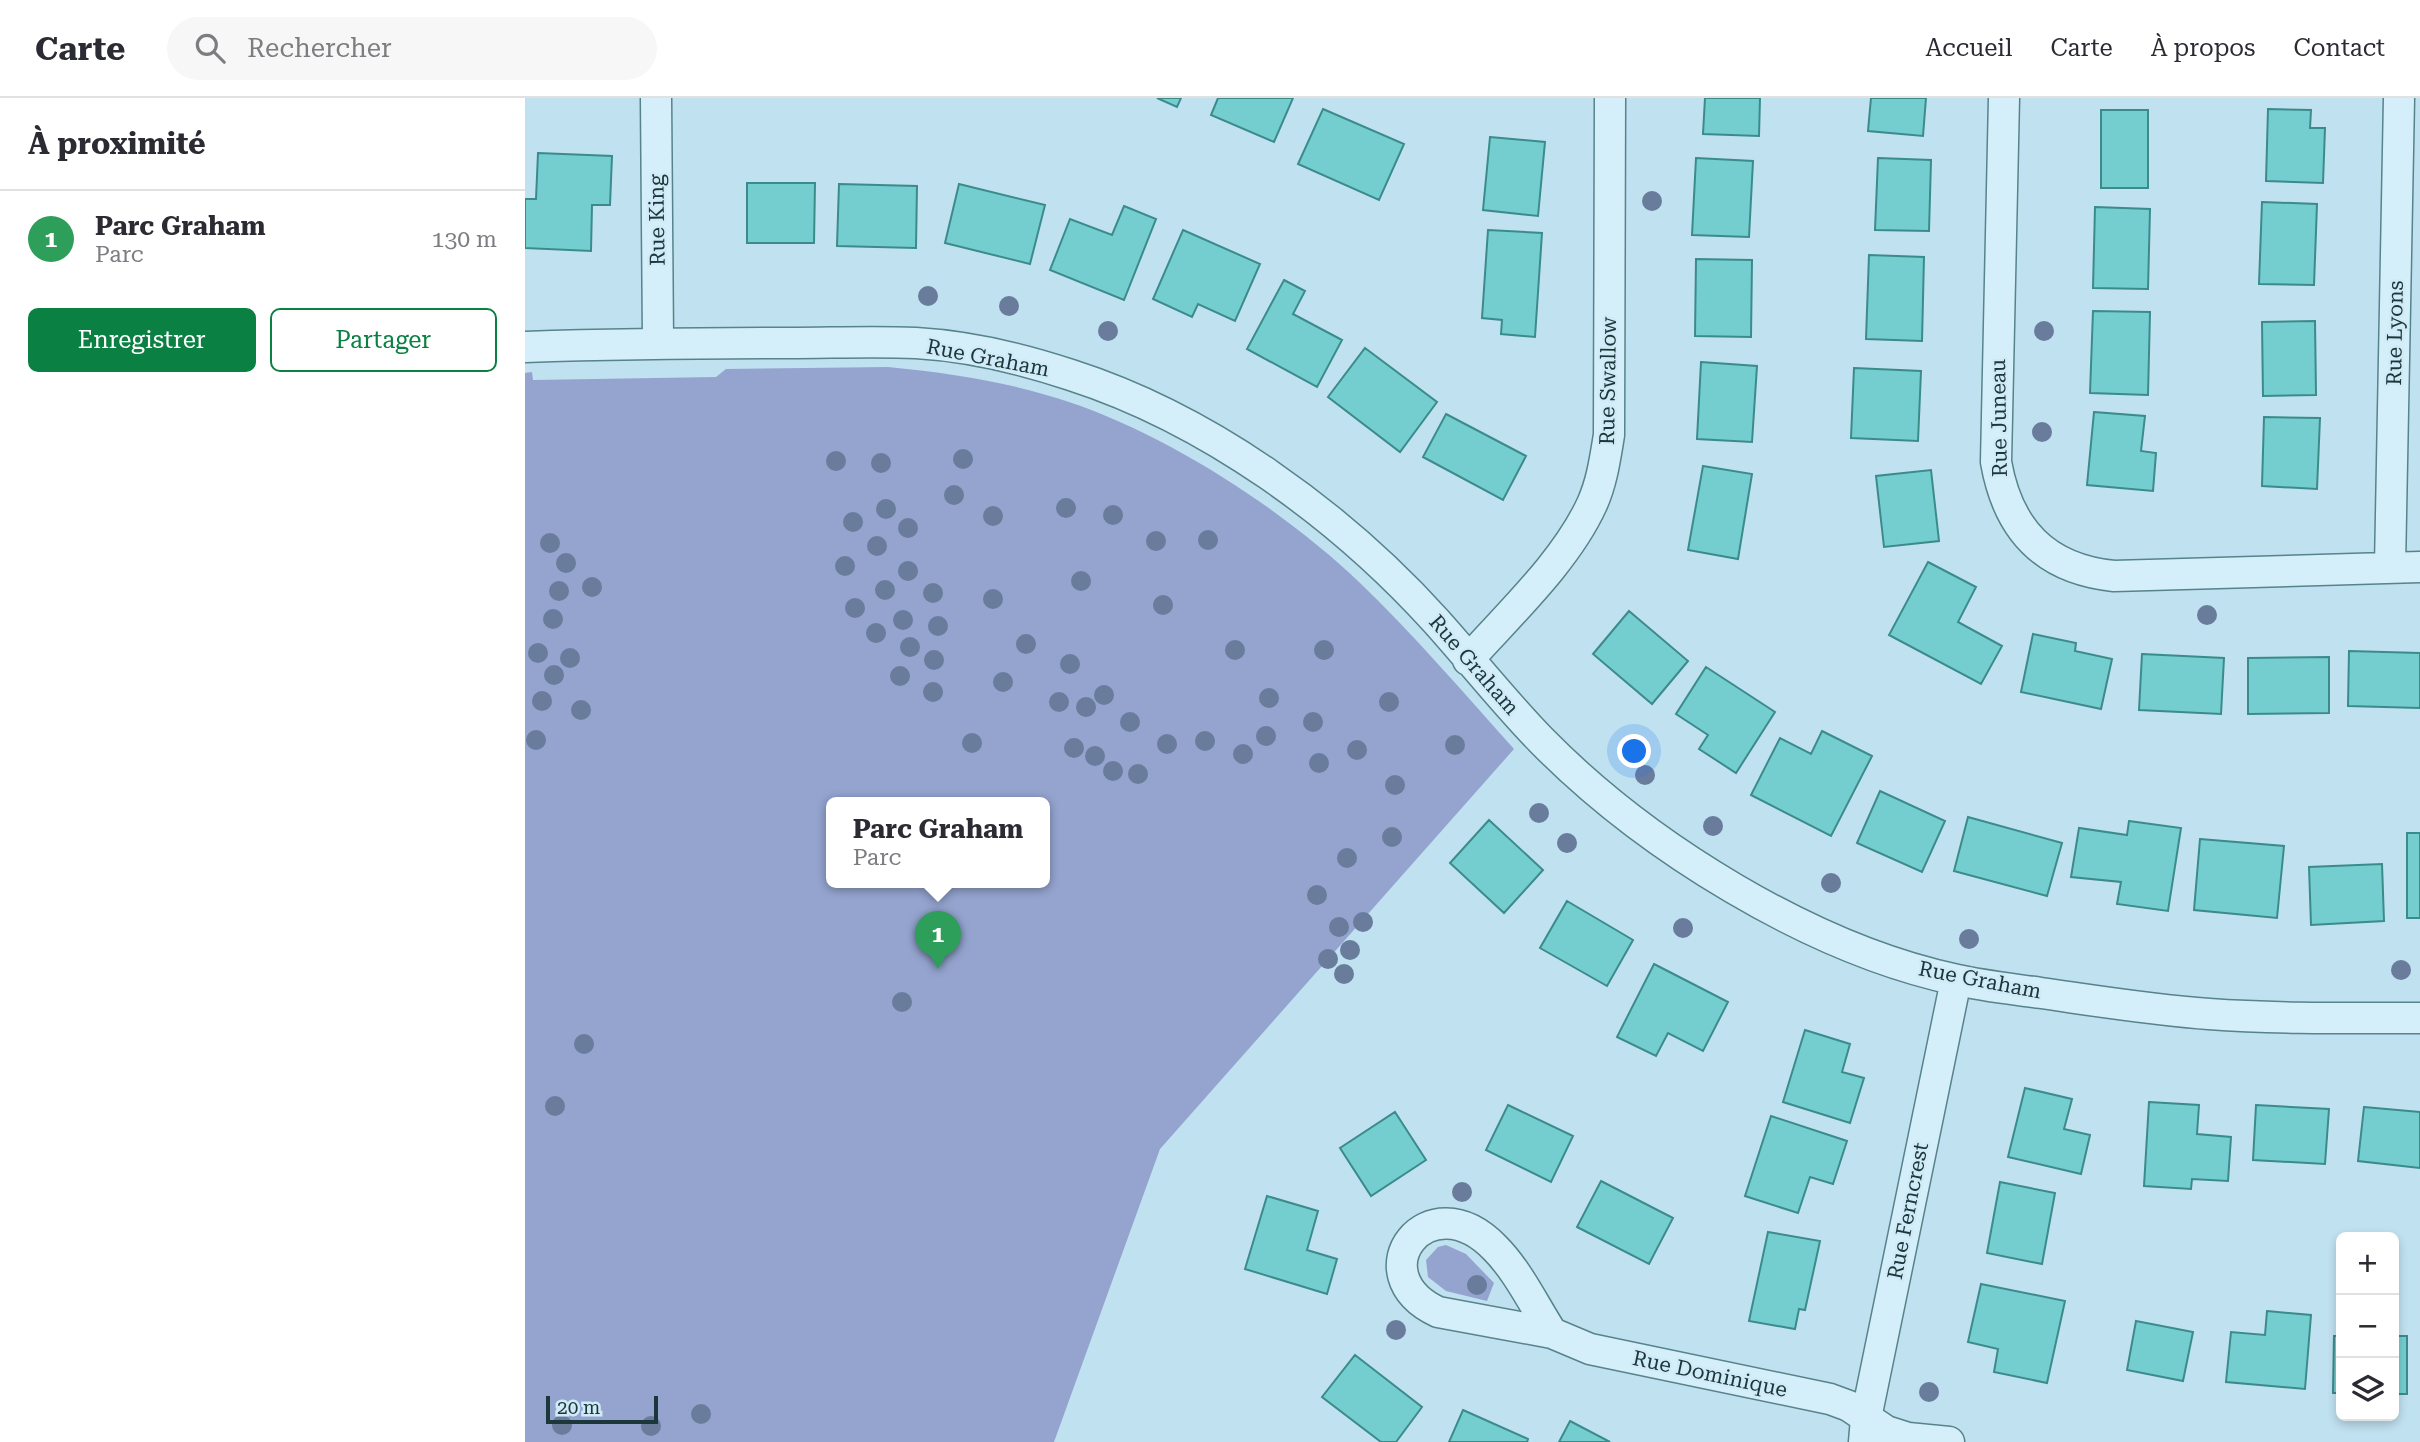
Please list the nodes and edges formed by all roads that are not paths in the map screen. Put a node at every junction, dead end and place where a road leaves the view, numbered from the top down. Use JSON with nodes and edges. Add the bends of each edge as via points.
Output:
{"nodes":[{"id":1,"x":656,"y":98,"type":"edge"},
{"id":2,"x":1610,"y":98,"type":"edge"},
{"id":3,"x":2004,"y":98,"type":"edge"},
{"id":4,"x":2399,"y":98,"type":"edge"},
{"id":5,"x":657,"y":342,"type":"junction"},
{"id":6,"x":525,"y":347,"type":"edge"},
{"id":7,"x":2390,"y":567,"type":"junction"},
{"id":8,"x":2420,"y":567,"type":"edge"},
{"id":9,"x":1468,"y":660,"type":"junction"},
{"id":10,"x":1956,"y":980,"type":"junction"},
{"id":11,"x":2420,"y":1018,"type":"edge"},
{"id":12,"x":1552,"y":1333,"type":"junction"},
{"id":13,"x":1865,"y":1430,"type":"edge"},
{"id":14,"x":1949,"y":1442,"type":"edge"}],
"edges":[{"from":1,"to":5,"type":"street","name":"Rue King"},
{"from":2,"to":9,"type":"street","name":"Rue Swallow","via":[[1609,435],[1604,472],[1578,531]]},
{"from":3,"to":7,"type":"street","name":"Rue Juneau","via":[[1996,462],[2000,488],[2024,530],[2043,551],[2067,566],[2114,576]]},
{"from":4,"to":7,"type":"street","name":"Rue Lyons"},
{"from":5,"to":6,"type":"street","name":"Rue Graham"},
{"from":5,"to":9,"type":"street","name":"Rue Graham","via":[[919,344],[988,354],[1072,375],[1218,441],[1279,483],[1389,573]]},
{"from":7,"to":8,"type":"street","name":"Rue Juneau"},
{"from":9,"to":10,"type":"street","name":"Rue Graham","via":[[1586,782],[1690,862],[1842,943]]},
{"from":10,"to":11,"type":"street","name":"Rue Graham","via":[[2211,1014]]},
{"from":10,"to":13,"type":"street","name":"Rue Ferncrest"},
{"from":12,"to":12,"type":"street","name":"Rue Dominique","via":[[1508,1264],[1478,1233],[1442,1223],[1424,1227],[1410,1240],[1403,1256],[1403,1275],[1422,1305],[1450,1315]]},
{"from":12,"to":13,"type":"street","name":"Rue Dominique","via":[[1590,1349],[1830,1399],[1849,1406]]},
{"from":13,"to":14,"type":"street","name":"Rue Dominique"}]}
